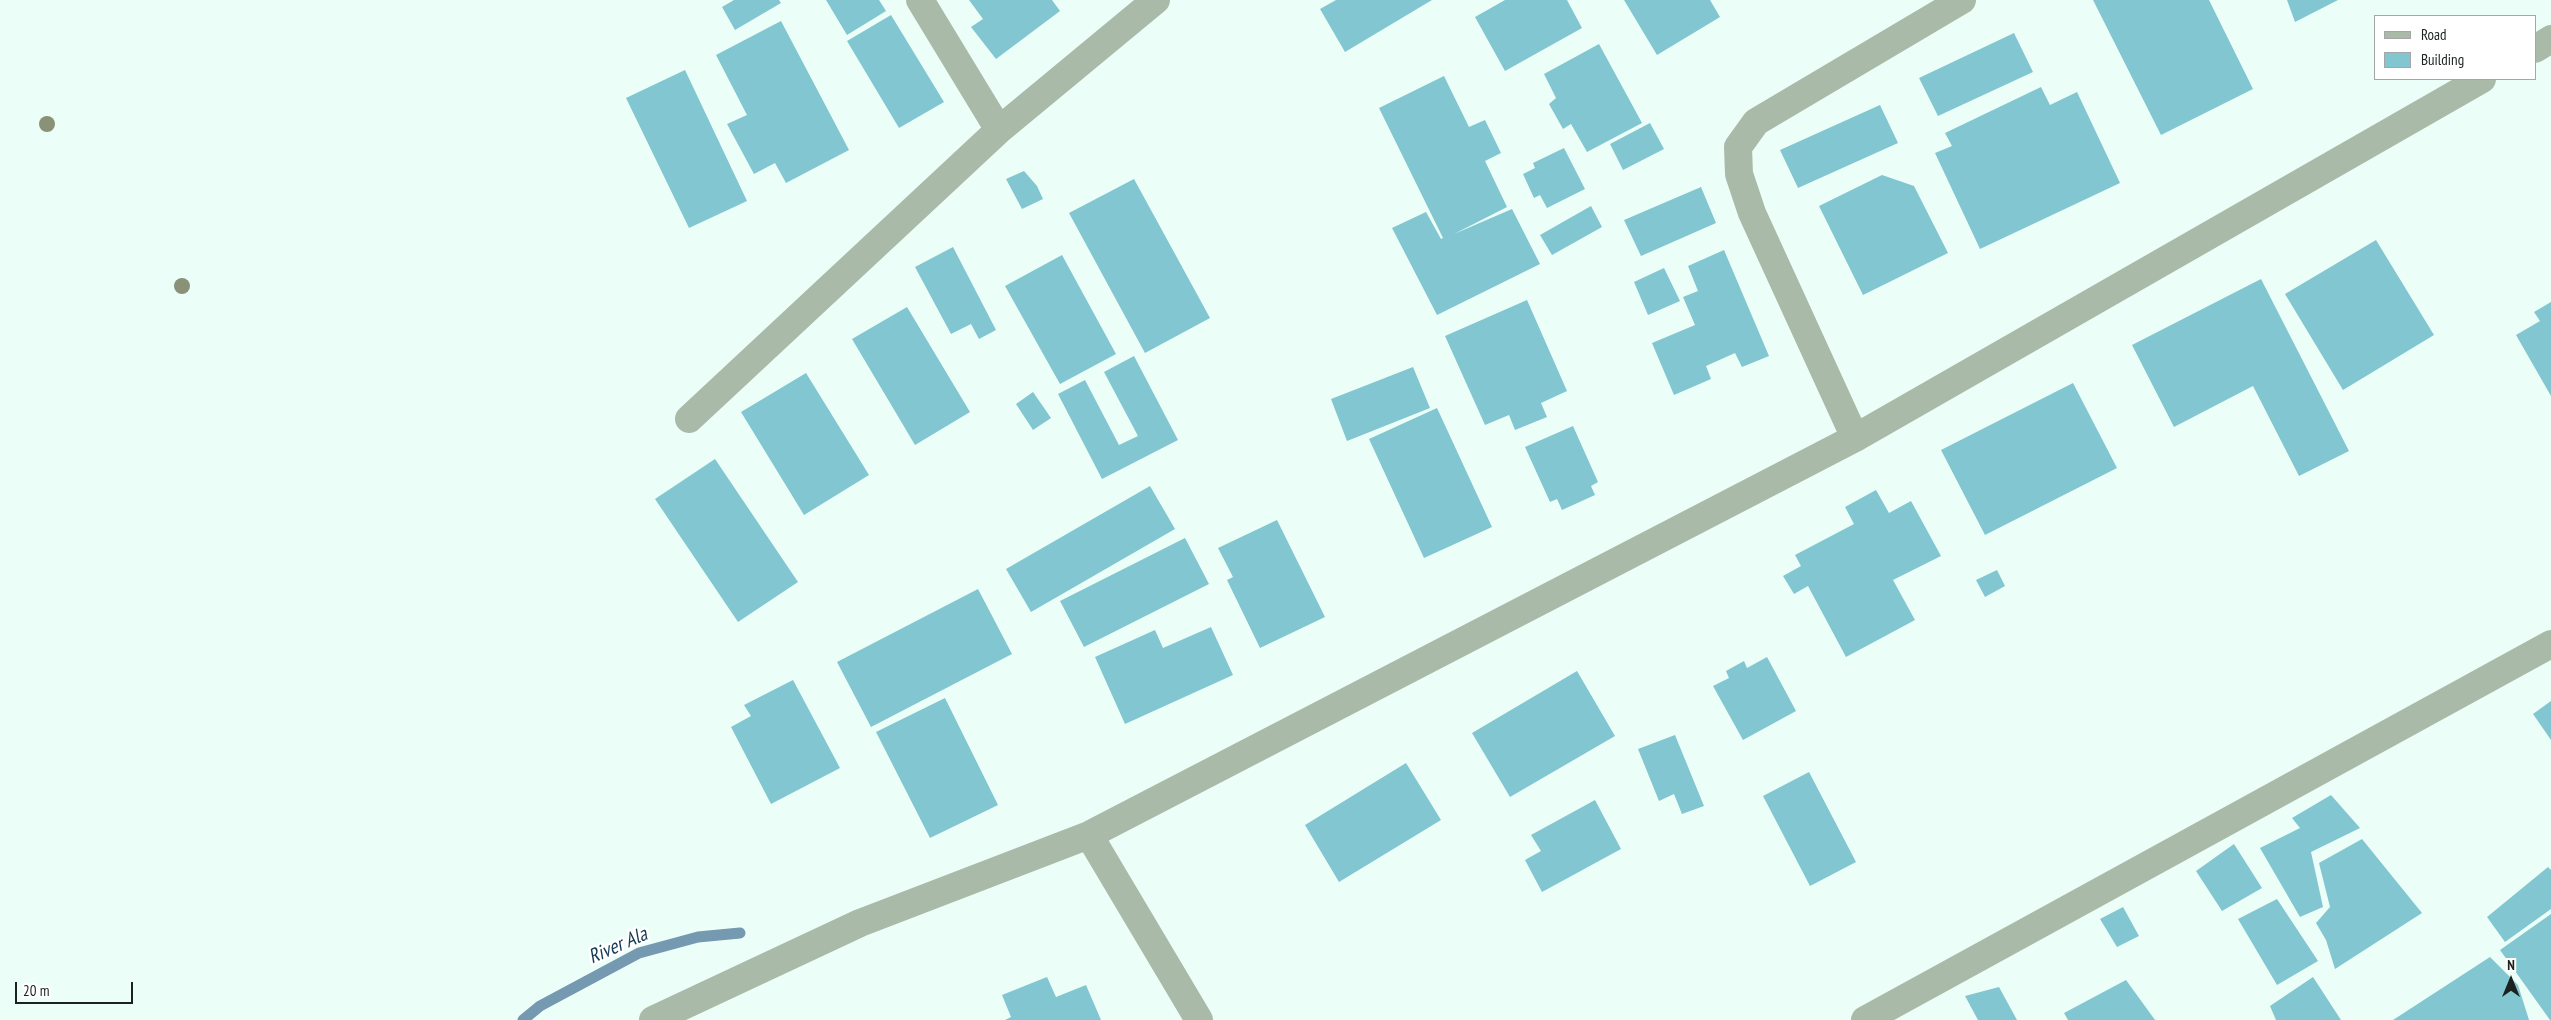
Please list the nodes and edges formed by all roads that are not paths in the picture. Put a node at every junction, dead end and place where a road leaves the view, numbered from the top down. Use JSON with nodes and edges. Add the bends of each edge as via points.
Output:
{"nodes":[{"id":1,"x":920,"y":0,"type":"edge"},
{"id":2,"x":1156,"y":0,"type":"edge"},
{"id":3,"x":1962,"y":0,"type":"edge"},
{"id":4,"x":2551,"y":39,"type":"edge"},
{"id":5,"x":2536,"y":47,"type":"edge"},
{"id":6,"x":2480,"y":80,"type":"edge"},
{"id":7,"x":999,"y":130,"type":"junction"},
{"id":8,"x":688,"y":419,"type":"dead end"},
{"id":9,"x":1855,"y":438,"type":"junction"},
{"id":10,"x":2551,"y":644,"type":"edge"},
{"id":11,"x":1089,"y":834,"type":"junction"},
{"id":12,"x":653,"y":1020,"type":"edge"},
{"id":13,"x":1199,"y":1020,"type":"edge"},
{"id":14,"x":1865,"y":1020,"type":"edge"}],
"edges":[{"from":1,"to":7,"type":"street"},
{"from":2,"to":7,"type":"street"},
{"from":3,"to":9,"type":"street","via":[[1756,122],[1738,147],[1739,174],[1752,213]]},
{"from":4,"to":5,"type":"street"},
{"from":6,"to":9,"type":"street"},
{"from":7,"to":8,"type":"street"},
{"from":9,"to":11,"type":"street"},
{"from":10,"to":14,"type":"street"},
{"from":11,"to":12,"type":"street","via":[[860,923]]},
{"from":11,"to":13,"type":"street"}]}
